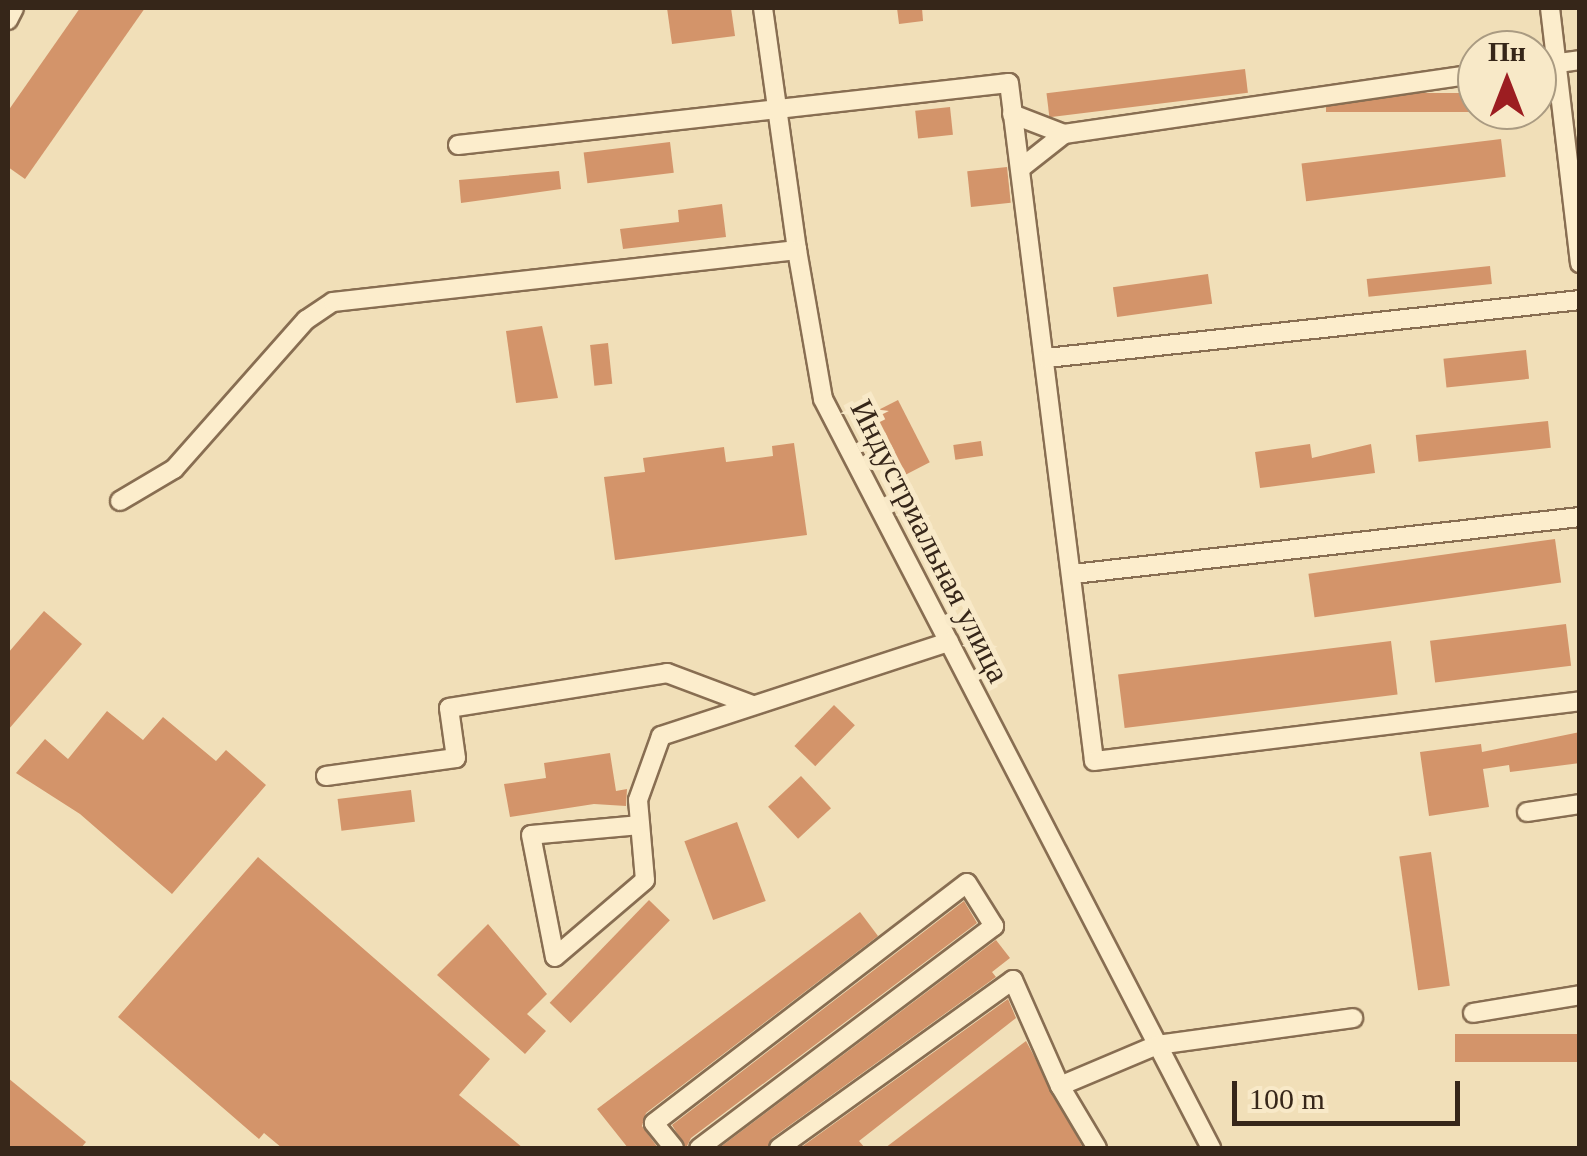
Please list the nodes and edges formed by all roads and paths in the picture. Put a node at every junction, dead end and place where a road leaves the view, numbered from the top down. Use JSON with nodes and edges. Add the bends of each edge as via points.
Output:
{"nodes":[{"id":1,"x":14,"y":8,"type":"edge"},
{"id":2,"x":762,"y":8,"type":"edge"},
{"id":3,"x":1550,"y":8,"type":"edge"},
{"id":4,"x":8,"y":20,"type":"edge"},
{"id":5,"x":1580,"y":60,"type":"edge"},
{"id":6,"x":1558,"y":63,"type":"junction"},
{"id":7,"x":1457,"y":77,"type":"edge"},
{"id":8,"x":776,"y":110,"type":"junction"},
{"id":9,"x":1012,"y":114,"type":"junction"},
{"id":10,"x":1064,"y":134,"type":"junction"},
{"id":11,"x":458,"y":144,"type":"dead end"},
{"id":12,"x":1021,"y":168,"type":"junction"},
{"id":13,"x":797,"y":250,"type":"junction"},
{"id":14,"x":1580,"y":263,"type":"edge"},
{"id":15,"x":1580,"y":300,"type":"edge"},
{"id":16,"x":1047,"y":358,"type":"junction"},
{"id":17,"x":120,"y":501,"type":"dead end"},
{"id":18,"x":1580,"y":518,"type":"edge"},
{"id":19,"x":1072,"y":574,"type":"junction"},
{"id":20,"x":949,"y":642,"type":"junction"},
{"id":21,"x":1580,"y":701,"type":"edge"},
{"id":22,"x":752,"y":705,"type":"junction"},
{"id":23,"x":326,"y":776,"type":"dead end"},
{"id":24,"x":1580,"y":804,"type":"edge"},
{"id":25,"x":1527,"y":812,"type":"dead end"},
{"id":26,"x":640,"y":825,"type":"junction"},
{"id":27,"x":1580,"y":996,"type":"edge"},
{"id":28,"x":1473,"y":1013,"type":"dead end"},
{"id":29,"x":1352,"y":1018,"type":"dead end"},
{"id":30,"x":1157,"y":1046,"type":"junction"},
{"id":31,"x":1060,"y":1086,"type":"junction"},
{"id":32,"x":674,"y":1148,"type":"edge"},
{"id":33,"x":698,"y":1148,"type":"edge"},
{"id":34,"x":779,"y":1148,"type":"edge"},
{"id":35,"x":1096,"y":1148,"type":"edge"},
{"id":36,"x":1211,"y":1148,"type":"edge"}],
"edges":[{"from":1,"to":4,"type":"street"},
{"from":2,"to":8,"type":"street","name":"Индустриальная улица"},
{"from":3,"to":6,"type":"street"},
{"from":5,"to":6,"type":"street"},
{"from":6,"to":14,"type":"street"},
{"from":7,"to":10,"type":"street"},
{"from":8,"to":9,"type":"street","via":[[1009,83]]},
{"from":8,"to":11,"type":"street"},
{"from":8,"to":13,"type":"street","name":"Индустриальная улица"},
{"from":9,"to":10,"type":"street"},
{"from":9,"to":12,"type":"street"},
{"from":10,"to":12,"type":"street"},
{"from":12,"to":16,"type":"street"},
{"from":13,"to":17,"type":"street","via":[[334,302],[306,320],[174,469]]},
{"from":13,"to":20,"type":"street","name":"Индустриальная улица","via":[[823,399]]},
{"from":15,"to":16,"type":"street"},
{"from":16,"to":19,"type":"street"},
{"from":18,"to":19,"type":"street"},
{"from":19,"to":21,"type":"street","via":[[1094,761]]},
{"from":20,"to":22,"type":"street"},
{"from":20,"to":30,"type":"street","name":"Индустриальная улица"},
{"from":22,"to":23,"type":"street","via":[[668,674],[449,708],[456,758]]},
{"from":22,"to":26,"type":"street","via":[[661,736],[638,800]]},
{"from":24,"to":25,"type":"street"},
{"from":26,"to":26,"type":"street","via":[[645,880],[555,958],[531,835]]},
{"from":27,"to":28,"type":"street"},
{"from":29,"to":30,"type":"street"},
{"from":30,"to":31,"type":"street"},
{"from":30,"to":36,"type":"street","name":"Индустриальная улица"},
{"from":31,"to":34,"type":"street","via":[[1013,980]]},
{"from":31,"to":35,"type":"street"},
{"from":32,"to":33,"type":"street","via":[[654,1124],[967,883],[994,926]]}]}
